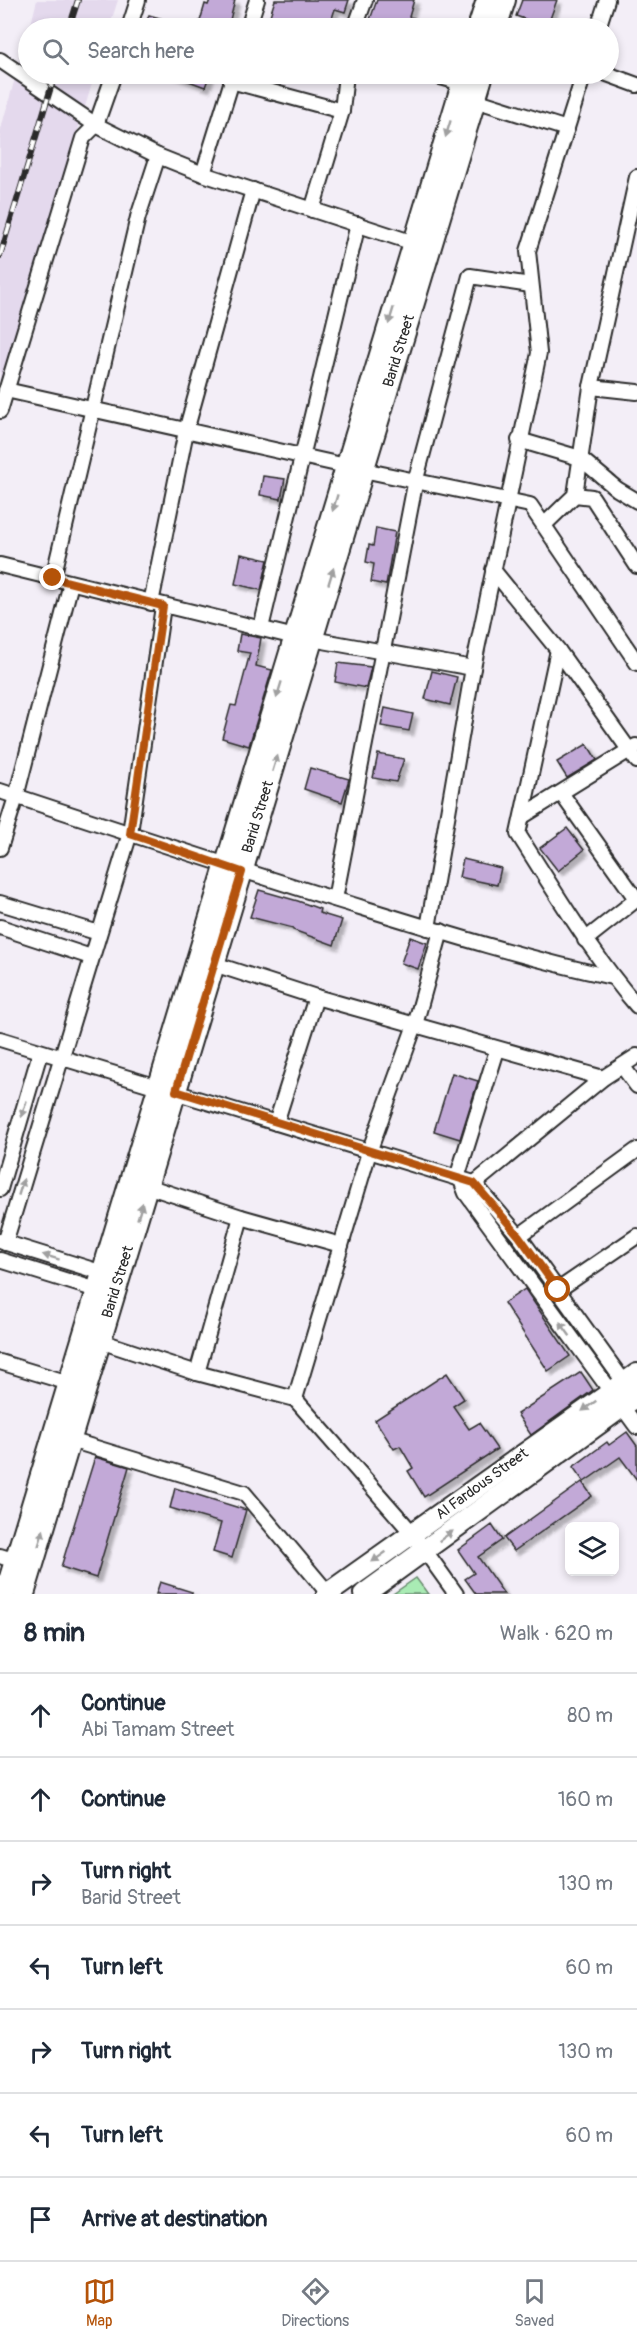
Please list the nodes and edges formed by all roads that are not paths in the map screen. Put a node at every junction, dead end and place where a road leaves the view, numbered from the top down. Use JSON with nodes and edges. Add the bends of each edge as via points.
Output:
{"nodes":[{"id":1,"x":138,"y":0,"type":"edge"},
{"id":2,"x":256,"y":0,"type":"edge"},
{"id":3,"x":365,"y":0,"type":"edge"},
{"id":4,"x":487,"y":0,"type":"edge"},
{"id":5,"x":505,"y":0,"type":"edge"},
{"id":6,"x":607,"y":0,"type":"edge"},
{"id":7,"x":132,"y":18,"type":"edge"},
{"id":8,"x":251,"y":18,"type":"edge"},
{"id":9,"x":359,"y":18,"type":"edge"},
{"id":10,"x":481,"y":18,"type":"edge"},
{"id":11,"x":499,"y":18,"type":"edge"},
{"id":12,"x":601,"y":18,"type":"edge"},
{"id":13,"x":0,"y":60,"type":"edge"},
{"id":14,"x":18,"y":72,"type":"edge"},
{"id":15,"x":619,"y":78,"type":"edge"},
{"id":16,"x":35,"y":84,"type":"edge"},
{"id":17,"x":110,"y":84,"type":"edge"},
{"id":18,"x":231,"y":84,"type":"edge"},
{"id":19,"x":255,"y":84,"type":"edge"},
{"id":20,"x":345,"y":84,"type":"edge"},
{"id":21,"x":462,"y":84,"type":"edge"},
{"id":22,"x":480,"y":84,"type":"edge"},
{"id":23,"x":581,"y":84,"type":"edge"},
{"id":24,"x":637,"y":85,"type":"edge"},
{"id":25,"x":475,"y":100,"type":"junction"},
{"id":26,"x":342,"y":111,"type":"junction"},
{"id":27,"x":96,"y":125,"type":"junction"},
{"id":28,"x":567,"y":129,"type":"junction"},
{"id":29,"x":158,"y":156,"type":"junction"},
{"id":30,"x":203,"y":174,"type":"junction"},
{"id":31,"x":637,"y":177,"type":"edge"},
{"id":32,"x":253,"y":190,"type":"junction"},
{"id":33,"x":312,"y":210,"type":"junction"},
{"id":34,"x":358,"y":224,"type":"junction"},
{"id":35,"x":422,"y":246,"type":"junction"},
{"id":36,"x":531,"y":285,"type":"junction"},
{"id":37,"x":591,"y":387,"type":"junction"},
{"id":38,"x":6,"y":390,"type":"junction"},
{"id":39,"x":637,"y":392,"type":"edge"},
{"id":40,"x":0,"y":411,"type":"edge"},
{"id":41,"x":92,"y":411,"type":"junction"},
{"id":42,"x":186,"y":431,"type":"junction"},
{"id":43,"x":519,"y":440,"type":"junction"},
{"id":44,"x":303,"y":456,"type":"junction"},
{"id":45,"x":580,"y":458,"type":"junction"},
{"id":46,"x":355,"y":468,"type":"junction"},
{"id":47,"x":416,"y":479,"type":"junction"},
{"id":48,"x":575,"y":495,"type":"junction"},
{"id":49,"x":509,"y":500,"type":"junction"},
{"id":50,"x":637,"y":501,"type":"edge"},
{"id":51,"x":543,"y":525,"type":"junction"},
{"id":52,"x":0,"y":565,"type":"edge"},
{"id":53,"x":637,"y":566,"type":"edge"},
{"id":54,"x":493,"y":570,"type":"junction"},
{"id":55,"x":53,"y":578,"type":"junction"},
{"id":56,"x":71,"y":583,"type":"junction"},
{"id":57,"x":157,"y":604,"type":"junction"},
{"id":58,"x":261,"y":628,"type":"junction"},
{"id":59,"x":303,"y":638,"type":"junction"},
{"id":60,"x":558,"y":650,"type":"junction"},
{"id":61,"x":382,"y":652,"type":"junction"},
{"id":62,"x":637,"y":663,"type":"edge"},
{"id":63,"x":473,"y":668,"type":"junction"},
{"id":64,"x":635,"y":752,"type":"edge"},
{"id":65,"x":0,"y":791,"type":"edge"},
{"id":66,"x":561,"y":793,"type":"junction"},
{"id":67,"x":16,"y":797,"type":"junction"},
{"id":68,"x":523,"y":816,"type":"junction"},
{"id":69,"x":130,"y":834,"type":"junction"},
{"id":70,"x":0,"y":848,"type":"edge"},
{"id":71,"x":234,"y":868,"type":"junction"},
{"id":72,"x":335,"y":899,"type":"junction"},
{"id":73,"x":637,"y":900,"type":"edge"},
{"id":74,"x":0,"y":903,"type":"edge"},
{"id":75,"x":0,"y":927,"type":"edge"},
{"id":76,"x":434,"y":930,"type":"junction"},
{"id":77,"x":99,"y":933,"type":"junction"},
{"id":78,"x":585,"y":940,"type":"junction"},
{"id":79,"x":91,"y":957,"type":"junction"},
{"id":80,"x":214,"y":964,"type":"junction"},
{"id":81,"x":612,"y":977,"type":"junction"},
{"id":82,"x":316,"y":998,"type":"junction"},
{"id":83,"x":637,"y":1006,"type":"edge"},
{"id":84,"x":415,"y":1025,"type":"junction"},
{"id":85,"x":0,"y":1040,"type":"edge"},
{"id":86,"x":497,"y":1050,"type":"junction"},
{"id":87,"x":40,"y":1053,"type":"junction"},
{"id":88,"x":637,"y":1056,"type":"edge"},
{"id":89,"x":60,"y":1058,"type":"junction"},
{"id":90,"x":623,"y":1067,"type":"junction"},
{"id":91,"x":603,"y":1078,"type":"junction"},
{"id":92,"x":637,"y":1086,"type":"edge"},
{"id":93,"x":167,"y":1088,"type":"junction"},
{"id":94,"x":276,"y":1123,"type":"junction"},
{"id":95,"x":637,"y":1150,"type":"edge"},
{"id":96,"x":369,"y":1152,"type":"junction"},
{"id":97,"x":465,"y":1183,"type":"junction"},
{"id":98,"x":147,"y":1186,"type":"junction"},
{"id":99,"x":0,"y":1190,"type":"edge"},
{"id":100,"x":241,"y":1217,"type":"junction"},
{"id":101,"x":519,"y":1236,"type":"junction"},
{"id":102,"x":637,"y":1236,"type":"edge"},
{"id":103,"x":2,"y":1242,"type":"edge"},
{"id":104,"x":341,"y":1245,"type":"junction"},
{"id":105,"x":0,"y":1260,"type":"edge"},
{"id":106,"x":100,"y":1282,"type":"junction"},
{"id":107,"x":558,"y":1290,"type":"junction"},
{"id":108,"x":92,"y":1339,"type":"junction"},
{"id":109,"x":0,"y":1362,"type":"edge"},
{"id":110,"x":197,"y":1373,"type":"junction"},
{"id":111,"x":69,"y":1383,"type":"junction"},
{"id":112,"x":629,"y":1392,"type":"edge"},
{"id":113,"x":295,"y":1400,"type":"junction"},
{"id":114,"x":637,"y":1427,"type":"edge"},
{"id":115,"x":70,"y":1440,"type":"junction"},
{"id":116,"x":413,"y":1534,"type":"junction"},
{"id":117,"x":425,"y":1551,"type":"junction"},
{"id":118,"x":16,"y":1561,"type":"edge"},
{"id":119,"x":327,"y":1593,"type":"edge"},
{"id":120,"x":5,"y":1594,"type":"edge"},
{"id":121,"x":24,"y":1594,"type":"edge"},
{"id":122,"x":364,"y":1594,"type":"edge"},
{"id":123,"x":456,"y":1594,"type":"edge"}],
"edges":[{"from":1,"to":7,"type":"street"},
{"from":2,"to":8,"type":"street"},
{"from":3,"to":9,"type":"street"},
{"from":4,"to":10,"type":"main road"},
{"from":5,"to":11,"type":"main road"},
{"from":6,"to":12,"type":"street"},
{"from":13,"to":14,"type":"street"},
{"from":15,"to":24,"type":"street"},
{"from":16,"to":27,"type":"street"},
{"from":17,"to":27,"type":"street"},
{"from":18,"to":30,"type":"street"},
{"from":19,"to":26,"type":"street"},
{"from":20,"to":26,"type":"street"},
{"from":21,"to":35,"type":"main road","name":"Barid Street","one_way":true},
{"from":22,"to":25,"type":"main road","name":"Barid Street"},
{"from":23,"to":28,"type":"street"},
{"from":25,"to":28,"type":"street"},
{"from":25,"to":35,"type":"main road","name":"Barid Street"},
{"from":26,"to":33,"type":"street"},
{"from":27,"to":29,"type":"street"},
{"from":27,"to":38,"type":"street","via":[[83,138]]},
{"from":28,"to":36,"type":"street","via":[[528,251]]},
{"from":29,"to":30,"type":"street"},
{"from":29,"to":41,"type":"street","via":[[138,217]]},
{"from":30,"to":32,"type":"street"},
{"from":31,"to":37,"type":"street"},
{"from":32,"to":33,"type":"street"},
{"from":32,"to":42,"type":"street"},
{"from":33,"to":34,"type":"street"},
{"from":34,"to":35,"type":"street"},
{"from":34,"to":44,"type":"street"},
{"from":35,"to":46,"type":"main road","name":"Barid Street"},
{"from":36,"to":43,"type":"street","via":[[539,353]]},
{"from":36,"to":47,"type":"street","via":[[470,276]]},
{"from":37,"to":39,"type":"street"},
{"from":37,"to":45,"type":"street"},
{"from":38,"to":40,"type":"street"},
{"from":38,"to":41,"type":"street"},
{"from":41,"to":42,"type":"street"},
{"from":41,"to":55,"type":"street"},
{"from":42,"to":44,"type":"street"},
{"from":42,"to":57,"type":"street"},
{"from":43,"to":45,"type":"street"},
{"from":43,"to":49,"type":"street"},
{"from":44,"to":46,"type":"street"},
{"from":44,"to":58,"type":"street"},
{"from":45,"to":48,"type":"street"},
{"from":45,"to":50,"type":"street"},
{"from":46,"to":47,"type":"street"},
{"from":46,"to":59,"type":"main road","name":"Barid Street"},
{"from":47,"to":49,"type":"street"},
{"from":47,"to":61,"type":"street"},
{"from":48,"to":51,"type":"street"},
{"from":48,"to":53,"type":"street","via":[[592,497]]},
{"from":49,"to":51,"type":"street","via":[[530,505]]},
{"from":49,"to":54,"type":"street"},
{"from":51,"to":62,"type":"street"},
{"from":52,"to":55,"type":"street"},
{"from":54,"to":60,"type":"street"},
{"from":54,"to":63,"type":"street"},
{"from":55,"to":56,"type":"street"},
{"from":56,"to":57,"type":"street"},
{"from":56,"to":67,"type":"street"},
{"from":57,"to":58,"type":"street"},
{"from":57,"to":69,"type":"street"},
{"from":58,"to":59,"type":"street"},
{"from":59,"to":61,"type":"street"},
{"from":59,"to":71,"type":"main road","name":"Barid Street"},
{"from":60,"to":64,"type":"street"},
{"from":60,"to":68,"type":"street"},
{"from":61,"to":63,"type":"street"},
{"from":61,"to":72,"type":"street"},
{"from":63,"to":76,"type":"street"},
{"from":64,"to":66,"type":"street"},
{"from":65,"to":67,"type":"street"},
{"from":66,"to":68,"type":"street"},
{"from":66,"to":73,"type":"street"},
{"from":67,"to":69,"type":"street"},
{"from":67,"to":70,"type":"street"},
{"from":68,"to":78,"type":"street","via":[[518,834]]},
{"from":69,"to":71,"type":"street"},
{"from":69,"to":77,"type":"street"},
{"from":71,"to":72,"type":"street"},
{"from":71,"to":80,"type":"main road","name":"Barid Street"},
{"from":71,"to":93,"type":"main road","name":"Barid Street"},
{"from":72,"to":76,"type":"street"},
{"from":73,"to":78,"type":"street"},
{"from":74,"to":77,"type":"street"},
{"from":75,"to":79,"type":"street"},
{"from":76,"to":81,"type":"street","via":[[547,963]]},
{"from":76,"to":84,"type":"street"},
{"from":77,"to":79,"type":"street"},
{"from":78,"to":81,"type":"street"},
{"from":79,"to":89,"type":"street"},
{"from":80,"to":82,"type":"street"},
{"from":80,"to":93,"type":"main road","name":"Barid Street"},
{"from":81,"to":83,"type":"street"},
{"from":82,"to":84,"type":"street"},
{"from":82,"to":94,"type":"street"},
{"from":84,"to":86,"type":"street"},
{"from":84,"to":96,"type":"street"},
{"from":85,"to":87,"type":"street"},
{"from":86,"to":91,"type":"street"},
{"from":86,"to":97,"type":"street"},
{"from":87,"to":89,"type":"street"},
{"from":87,"to":99,"type":"street","one_way":true},
{"from":88,"to":90,"type":"street"},
{"from":89,"to":93,"type":"street"},
{"from":103,"to":89,"type":"street","one_way":true},
{"from":90,"to":91,"type":"street"},
{"from":90,"to":92,"type":"street"},
{"from":91,"to":97,"type":"street"},
{"from":93,"to":94,"type":"street"},
{"from":93,"to":98,"type":"main road","name":"Barid Street"},
{"from":93,"to":106,"type":"main road","name":"Barid Street"},
{"from":94,"to":96,"type":"street"},
{"from":95,"to":101,"type":"street"},
{"from":96,"to":97,"type":"street"},
{"from":96,"to":104,"type":"street"},
{"from":97,"to":101,"type":"street"},
{"from":112,"to":97,"type":"street","one_way":true},
{"from":98,"to":100,"type":"street"},
{"from":108,"to":98,"type":"main road","name":"Barid Street","one_way":true},
{"from":100,"to":104,"type":"street"},
{"from":100,"to":110,"type":"street"},
{"from":101,"to":107,"type":"street"},
{"from":102,"to":107,"type":"street"},
{"from":106,"to":103,"type":"street","one_way":true},
{"from":104,"to":113,"type":"street"},
{"from":105,"to":106,"type":"street"},
{"from":106,"to":108,"type":"main road","name":"Barid Street"},
{"from":107,"to":112,"type":"street"},
{"from":108,"to":110,"type":"street"},
{"from":108,"to":111,"type":"main road","name":"Barid Street"},
{"from":108,"to":115,"type":"main road","name":"Barid Street"},
{"from":109,"to":111,"type":"street"},
{"from":110,"to":113,"type":"street"},
{"from":111,"to":118,"type":"main road","name":"Barid Street"},
{"from":112,"to":114,"type":"street"},
{"from":112,"to":116,"type":"main road","name":"Al Fardous Street","one_way":true},
{"from":117,"to":112,"type":"main road","name":"Al Fardous Street","one_way":true},
{"from":113,"to":116,"type":"street"},
{"from":118,"to":115,"type":"main road","name":"Barid Street","one_way":true},
{"from":115,"to":119,"type":"street","via":[[244,1493]]},
{"from":116,"to":117,"type":"street"},
{"from":116,"to":119,"type":"main road","name":"Al Fardous Street","one_way":true},
{"from":117,"to":122,"type":"main road","name":"Al Fardous Street"},
{"from":117,"to":123,"type":"street"},
{"from":118,"to":120,"type":"main road","name":"Barid Street"},
{"from":118,"to":121,"type":"main road","name":"Barid Street"}]}
